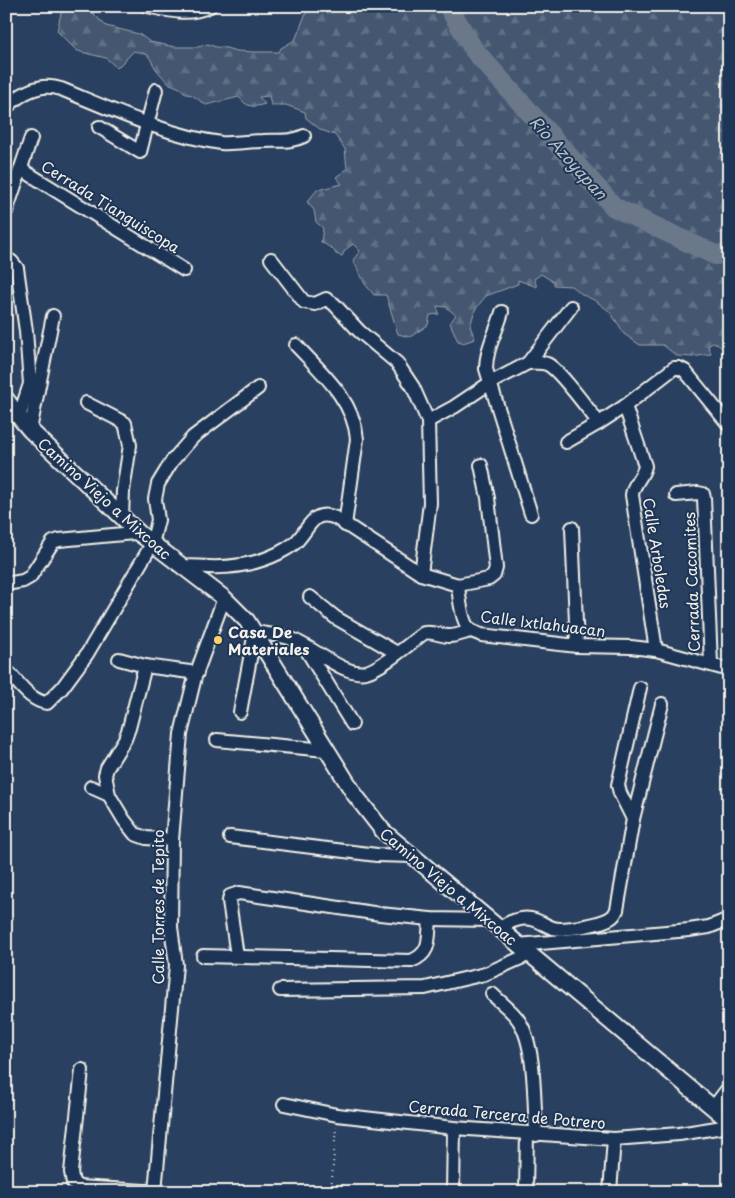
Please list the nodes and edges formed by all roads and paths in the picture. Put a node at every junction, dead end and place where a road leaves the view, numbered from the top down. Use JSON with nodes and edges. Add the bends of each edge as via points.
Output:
{"nodes":[{"id":1,"x":148,"y":6,"type":"edge"},
{"id":2,"x":210,"y":6,"type":"edge"},
{"id":3,"x":156,"y":90,"type":"dead end"},
{"id":4,"x":6,"y":108,"type":"edge"},
{"id":5,"x":148,"y":123,"type":"junction"},
{"id":6,"x":99,"y":127,"type":"dead end"},
{"id":7,"x":304,"y":136,"type":"dead end"},
{"id":8,"x":31,"y":138,"type":"dead end"},
{"id":9,"x":21,"y":169,"type":"junction"},
{"id":10,"x":6,"y":212,"type":"edge"},
{"id":11,"x":6,"y":258,"type":"edge"},
{"id":12,"x":271,"y":259,"type":"dead end"},
{"id":13,"x":184,"y":270,"type":"dead end"},
{"id":14,"x":571,"y":306,"type":"dead end"},
{"id":15,"x":502,"y":312,"type":"dead end"},
{"id":16,"x":53,"y":316,"type":"dead end"},
{"id":17,"x":296,"y":345,"type":"dead end"},
{"id":18,"x":528,"y":363,"type":"junction"},
{"id":19,"x":490,"y":383,"type":"junction"},
{"id":20,"x":258,"y":388,"type":"dead end"},
{"id":21,"x":6,"y":399,"type":"edge"},
{"id":22,"x":86,"y":402,"type":"dead end"},
{"id":23,"x":625,"y":406,"type":"junction"},
{"id":24,"x":18,"y":417,"type":"junction"},
{"id":25,"x":428,"y":421,"type":"junction"},
{"id":26,"x":599,"y":424,"type":"junction"},
{"id":27,"x":729,"y":425,"type":"edge"},
{"id":28,"x":30,"y":430,"type":"junction"},
{"id":29,"x":566,"y":442,"type":"dead end"},
{"id":30,"x":481,"y":465,"type":"dead end"},
{"id":31,"x":676,"y":495,"type":"dead end"},
{"id":32,"x":531,"y":514,"type":"dead end"},
{"id":33,"x":122,"y":517,"type":"junction"},
{"id":34,"x":345,"y":525,"type":"junction"},
{"id":35,"x":572,"y":528,"type":"dead end"},
{"id":36,"x":146,"y":539,"type":"junction"},
{"id":37,"x":182,"y":567,"type":"junction"},
{"id":38,"x":421,"y":574,"type":"junction"},
{"id":39,"x":6,"y":584,"type":"edge"},
{"id":40,"x":458,"y":585,"type":"junction"},
{"id":41,"x":310,"y":597,"type":"dead end"},
{"id":42,"x":224,"y":598,"type":"junction"},
{"id":43,"x":470,"y":631,"type":"junction"},
{"id":44,"x":255,"y":632,"type":"junction"},
{"id":45,"x":302,"y":644,"type":"junction"},
{"id":46,"x":577,"y":646,"type":"junction"},
{"id":47,"x":656,"y":650,"type":"junction"},
{"id":48,"x":397,"y":653,"type":"junction"},
{"id":49,"x":120,"y":658,"type":"dead end"},
{"id":50,"x":710,"y":664,"type":"junction"},
{"id":51,"x":145,"y":666,"type":"junction"},
{"id":52,"x":729,"y":670,"type":"edge"},
{"id":53,"x":197,"y":672,"type":"junction"},
{"id":54,"x":9,"y":673,"type":"dead end"},
{"id":55,"x":640,"y":688,"type":"dead end"},
{"id":56,"x":662,"y":704,"type":"dead end"},
{"id":57,"x":240,"y":712,"type":"dead end"},
{"id":58,"x":352,"y":724,"type":"dead end"},
{"id":59,"x":217,"y":740,"type":"dead end"},
{"id":60,"x":326,"y":750,"type":"junction"},
{"id":61,"x":91,"y":787,"type":"dead end"},
{"id":62,"x":109,"y":794,"type":"junction"},
{"id":63,"x":633,"y":819,"type":"junction"},
{"id":64,"x":230,"y":837,"type":"dead end"},
{"id":65,"x":172,"y":840,"type":"junction"},
{"id":66,"x":413,"y":856,"type":"junction"},
{"id":67,"x":430,"y":919,"type":"junction"},
{"id":68,"x":729,"y":919,"type":"edge"},
{"id":69,"x":494,"y":925,"type":"junction"},
{"id":70,"x":524,"y":949,"type":"junction"},
{"id":71,"x":203,"y":956,"type":"dead end"},
{"id":72,"x":237,"y":956,"type":"junction"},
{"id":73,"x":280,"y":990,"type":"dead end"},
{"id":74,"x":492,"y":994,"type":"dead end"},
{"id":75,"x":82,"y":1070,"type":"dead end"},
{"id":76,"x":729,"y":1087,"type":"edge"},
{"id":77,"x":284,"y":1104,"type":"dead end"},
{"id":78,"x":714,"y":1108,"type":"junction"},
{"id":79,"x":337,"y":1115,"type":"junction"},
{"id":80,"x":729,"y":1121,"type":"edge"},
{"id":81,"x":729,"y":1126,"type":"edge"},
{"id":82,"x":454,"y":1128,"type":"junction"},
{"id":83,"x":532,"y":1135,"type":"junction"},
{"id":84,"x":614,"y":1139,"type":"junction"},
{"id":85,"x":155,"y":1191,"type":"edge"},
{"id":86,"x":160,"y":1192,"type":"edge"},
{"id":87,"x":330,"y":1192,"type":"edge"},
{"id":88,"x":453,"y":1192,"type":"edge"},
{"id":89,"x":526,"y":1192,"type":"edge"},
{"id":90,"x":610,"y":1192,"type":"edge"}],
"edges":[{"from":1,"to":2,"type":"street","via":[[175,12],[198,12]]},
{"from":3,"to":5,"type":"street"},
{"from":4,"to":5,"type":"street","via":[[28,92],[46,86]]},
{"from":5,"to":6,"type":"street","via":[[140,152]]},
{"from":5,"to":7,"type":"street","via":[[194,138],[224,143],[284,142]]},
{"from":8,"to":9,"type":"street","name":"Cerrada Tianguiscopa"},
{"from":9,"to":10,"type":"street","name":"Cerrada Tianguiscopa"},
{"from":9,"to":13,"type":"street","name":"Cerrada Tianguiscopa"},
{"from":11,"to":24,"type":"street","via":[[17,268],[26,331],[30,384]]},
{"from":12,"to":25,"type":"street","via":[[304,302],[315,304],[326,299],[334,304],[397,364],[413,387]]},
{"from":14,"to":18,"type":"street"},
{"from":15,"to":19,"type":"street","via":[[486,356]]},
{"from":16,"to":28,"type":"street"},
{"from":17,"to":34,"type":"street","via":[[346,402],[356,428]]},
{"from":18,"to":19,"type":"street"},
{"from":18,"to":26,"type":"street","via":[[549,365]]},
{"from":19,"to":25,"type":"street"},
{"from":19,"to":32,"type":"street"},
{"from":20,"to":36,"type":"street","via":[[193,437],[172,461],[158,484],[155,499],[158,520]]},
{"from":21,"to":24,"type":"main road","name":"Camino Viejo a Mixcoac"},
{"from":22,"to":33,"type":"street","via":[[124,423],[128,434],[130,444]]},
{"from":23,"to":26,"type":"street"},
{"from":23,"to":27,"type":"street","via":[[670,370],[679,368]]},
{"from":23,"to":47,"type":"street","name":"Calle Arboledas","via":[[645,466],[632,495]]},
{"from":24,"to":28,"type":"main road","name":"Camino Viejo a Mixcoac"},
{"from":25,"to":38,"type":"street","via":[[430,503]]},
{"from":26,"to":29,"type":"street"},
{"from":28,"to":33,"type":"main road","name":"Camino Viejo a Mixcoac"},
{"from":30,"to":40,"type":"street","via":[[496,568],[489,579]]},
{"from":31,"to":50,"type":"street","name":"Cerrada Cacomites","via":[[698,493],[704,498]]},
{"from":33,"to":36,"type":"main road","name":"Camino Viejo a Mixcoac"},
{"from":34,"to":37,"type":"street","via":[[331,516],[322,516],[315,518],[288,548],[254,563]]},
{"from":34,"to":38,"type":"street"},
{"from":35,"to":46,"type":"street"},
{"from":36,"to":37,"type":"main road","name":"Camino Viejo a Mixcoac"},
{"from":36,"to":39,"type":"street","via":[[134,533],[58,540],[53,542],[30,577]]},
{"from":36,"to":54,"type":"street","via":[[87,654],[56,695],[46,703],[40,702],[32,698]]},
{"from":37,"to":42,"type":"main road","name":"Camino Viejo a Mixcoac"},
{"from":38,"to":40,"type":"street"},
{"from":40,"to":43,"type":"street","name":"Calle Ixtlahuacan"},
{"from":41,"to":48,"type":"street","via":[[336,618]]},
{"from":42,"to":44,"type":"main road","name":"Camino Viejo a Mixcoac"},
{"from":42,"to":53,"type":"street","name":"Calle Torres de Tepito"},
{"from":43,"to":46,"type":"street","name":"Calle Ixtlahuacan"},
{"from":43,"to":48,"type":"street","via":[[448,636],[424,632]]},
{"from":44,"to":45,"type":"street"},
{"from":44,"to":57,"type":"street"},
{"from":44,"to":60,"type":"main road","name":"Camino Viejo a Mixcoac"},
{"from":45,"to":48,"type":"street","via":[[343,668],[359,672],[374,669]]},
{"from":45,"to":58,"type":"street"},
{"from":46,"to":47,"type":"street","name":"Calle Ixtlahuacan"},
{"from":47,"to":50,"type":"street","name":"Calle Ixtlahuacan"},
{"from":49,"to":51,"type":"street"},
{"from":50,"to":52,"type":"street","name":"Calle Ixtlahuacan"},
{"from":51,"to":53,"type":"street"},
{"from":51,"to":62,"type":"street","via":[[125,739],[105,775]]},
{"from":53,"to":65,"type":"street","name":"Calle Torres de Tepito","via":[[182,734]]},
{"from":55,"to":63,"type":"street","via":[[618,785]]},
{"from":56,"to":63,"type":"street"},
{"from":59,"to":60,"type":"street"},
{"from":60,"to":66,"type":"main road","name":"Camino Viejo a Mixcoac","via":[[383,831]]},
{"from":61,"to":62,"type":"street"},
{"from":62,"to":65,"type":"street","via":[[135,834]]},
{"from":63,"to":69,"type":"street","via":[[614,916],[565,929],[526,918]]},
{"from":64,"to":66,"type":"street","via":[[377,855]]},
{"from":65,"to":85,"type":"street","name":"Calle Torres de Tepito","via":[[171,927],[176,965]]},
{"from":66,"to":69,"type":"main road","name":"Camino Viejo a Mixcoac"},
{"from":67,"to":69,"type":"street"},
{"from":67,"to":72,"type":"street","via":[[427,950],[411,961]]},
{"from":67,"to":72,"type":"street","via":[[233,894],[229,907]]},
{"from":68,"to":70,"type":"street","via":[[709,928]]},
{"from":69,"to":70,"type":"main road","name":"Camino Viejo a Mixcoac"},
{"from":70,"to":73,"type":"street","via":[[485,974],[425,988]]},
{"from":70,"to":78,"type":"main road","name":"Camino Viejo a Mixcoac"},
{"from":71,"to":72,"type":"street"},
{"from":74,"to":83,"type":"street","via":[[519,1021],[526,1035],[532,1063]]},
{"from":75,"to":85,"type":"street","via":[[71,1172],[73,1183],[79,1187]]},
{"from":76,"to":78,"type":"street"},
{"from":77,"to":79,"type":"street","name":"Cerrada Tercera de Potrero"},
{"from":78,"to":80,"type":"main road","name":"Camino Viejo a Mixcoac"},
{"from":79,"to":82,"type":"street","name":"Cerrada Tercera de Potrero"},
{"from":79,"to":87,"type":"path"},
{"from":81,"to":84,"type":"street","name":"Cerrada Tercera de Potrero"},
{"from":82,"to":83,"type":"street","name":"Cerrada Tercera de Potrero"},
{"from":82,"to":88,"type":"street"},
{"from":83,"to":84,"type":"street","name":"Cerrada Tercera de Potrero"},
{"from":83,"to":89,"type":"street"},
{"from":84,"to":90,"type":"street"},
{"from":85,"to":86,"type":"street"}]}
